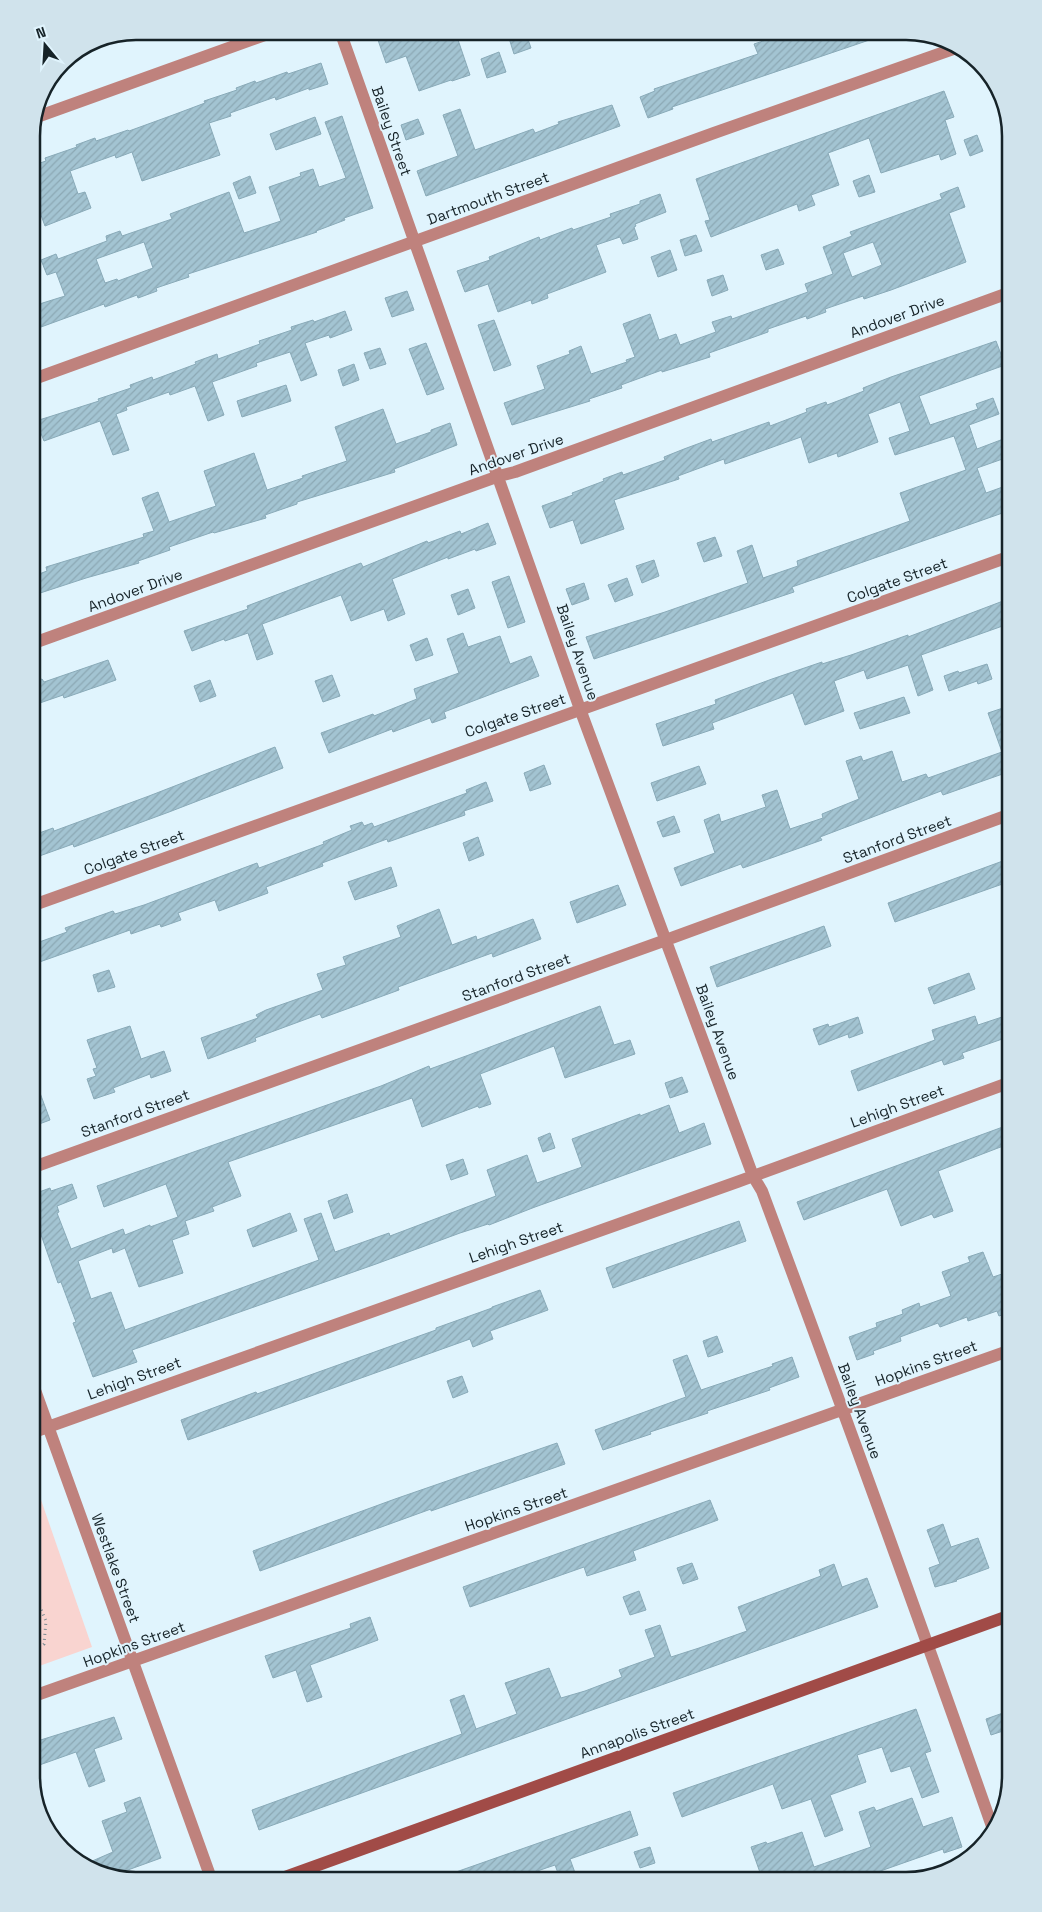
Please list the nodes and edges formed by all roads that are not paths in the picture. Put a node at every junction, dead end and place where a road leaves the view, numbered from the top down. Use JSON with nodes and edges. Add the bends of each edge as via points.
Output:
{"nodes":[{"id":1,"x":251,"y":40,"type":"edge"},
{"id":2,"x":343,"y":40,"type":"edge"},
{"id":3,"x":949,"y":50,"type":"edge"},
{"id":4,"x":42,"y":115,"type":"edge"},
{"id":5,"x":413,"y":242,"type":"junction"},
{"id":6,"x":1002,"y":295,"type":"edge"},
{"id":7,"x":40,"y":377,"type":"edge"},
{"id":8,"x":499,"y":476,"type":"junction"},
{"id":9,"x":1002,"y":559,"type":"edge"},
{"id":10,"x":40,"y":641,"type":"edge"},
{"id":11,"x":580,"y":709,"type":"junction"},
{"id":12,"x":1002,"y":817,"type":"edge"},
{"id":13,"x":40,"y":903,"type":"edge"},
{"id":14,"x":666,"y":940,"type":"junction"},
{"id":15,"x":1002,"y":1085,"type":"edge"},
{"id":16,"x":40,"y":1165,"type":"edge"},
{"id":17,"x":753,"y":1176,"type":"junction"},
{"id":18,"x":1002,"y":1353,"type":"edge"},
{"id":19,"x":40,"y":1404,"type":"edge"},
{"id":20,"x":843,"y":1410,"type":"junction"},
{"id":21,"x":48,"y":1427,"type":"junction"},
{"id":22,"x":40,"y":1429,"type":"edge"},
{"id":23,"x":1002,"y":1618,"type":"edge"},
{"id":24,"x":928,"y":1645,"type":"junction"},
{"id":25,"x":132,"y":1661,"type":"junction"},
{"id":26,"x":40,"y":1694,"type":"edge"},
{"id":27,"x":990,"y":1821,"type":"edge"},
{"id":28,"x":209,"y":1872,"type":"edge"},
{"id":29,"x":299,"y":1872,"type":"edge"}],
"edges":[{"from":1,"to":4,"type":"street"},
{"from":2,"to":5,"type":"street","name":"Bailey Street"},
{"from":3,"to":5,"type":"street","name":"Dartmouth Street"},
{"from":5,"to":7,"type":"street","name":"Dartmouth Street"},
{"from":5,"to":8,"type":"street","name":"Bailey Avenue"},
{"from":6,"to":8,"type":"street","name":"Andover Drive"},
{"from":8,"to":10,"type":"street","name":"Andover Drive"},
{"from":8,"to":11,"type":"street","name":"Bailey Avenue"},
{"from":9,"to":11,"type":"street","name":"Colgate Street"},
{"from":11,"to":13,"type":"street","name":"Colgate Street"},
{"from":11,"to":14,"type":"street","name":"Bailey Avenue"},
{"from":12,"to":14,"type":"street","name":"Stanford Street"},
{"from":14,"to":16,"type":"street","name":"Stanford Street"},
{"from":14,"to":17,"type":"street","name":"Bailey Avenue"},
{"from":15,"to":17,"type":"street","name":"Lehigh Street"},
{"from":17,"to":20,"type":"street","name":"Bailey Avenue","via":[[762,1191]]},
{"from":17,"to":21,"type":"street","name":"Lehigh Street"},
{"from":18,"to":20,"type":"street","name":"Hopkins Street"},
{"from":19,"to":21,"type":"street","name":"Westlake Street"},
{"from":20,"to":24,"type":"street","name":"Bailey Avenue"},
{"from":20,"to":25,"type":"street","name":"Hopkins Street"},
{"from":21,"to":22,"type":"street","name":"Lehigh Street"},
{"from":21,"to":25,"type":"street","name":"Westlake Street"},
{"from":23,"to":24,"type":"street","name":"Annapolis Street"},
{"from":24,"to":27,"type":"street","name":"Bailey Avenue"},
{"from":24,"to":29,"type":"street","name":"Annapolis Street"},
{"from":25,"to":26,"type":"street","name":"Hopkins Street"},
{"from":25,"to":28,"type":"street","name":"Westlake Street"}]}
